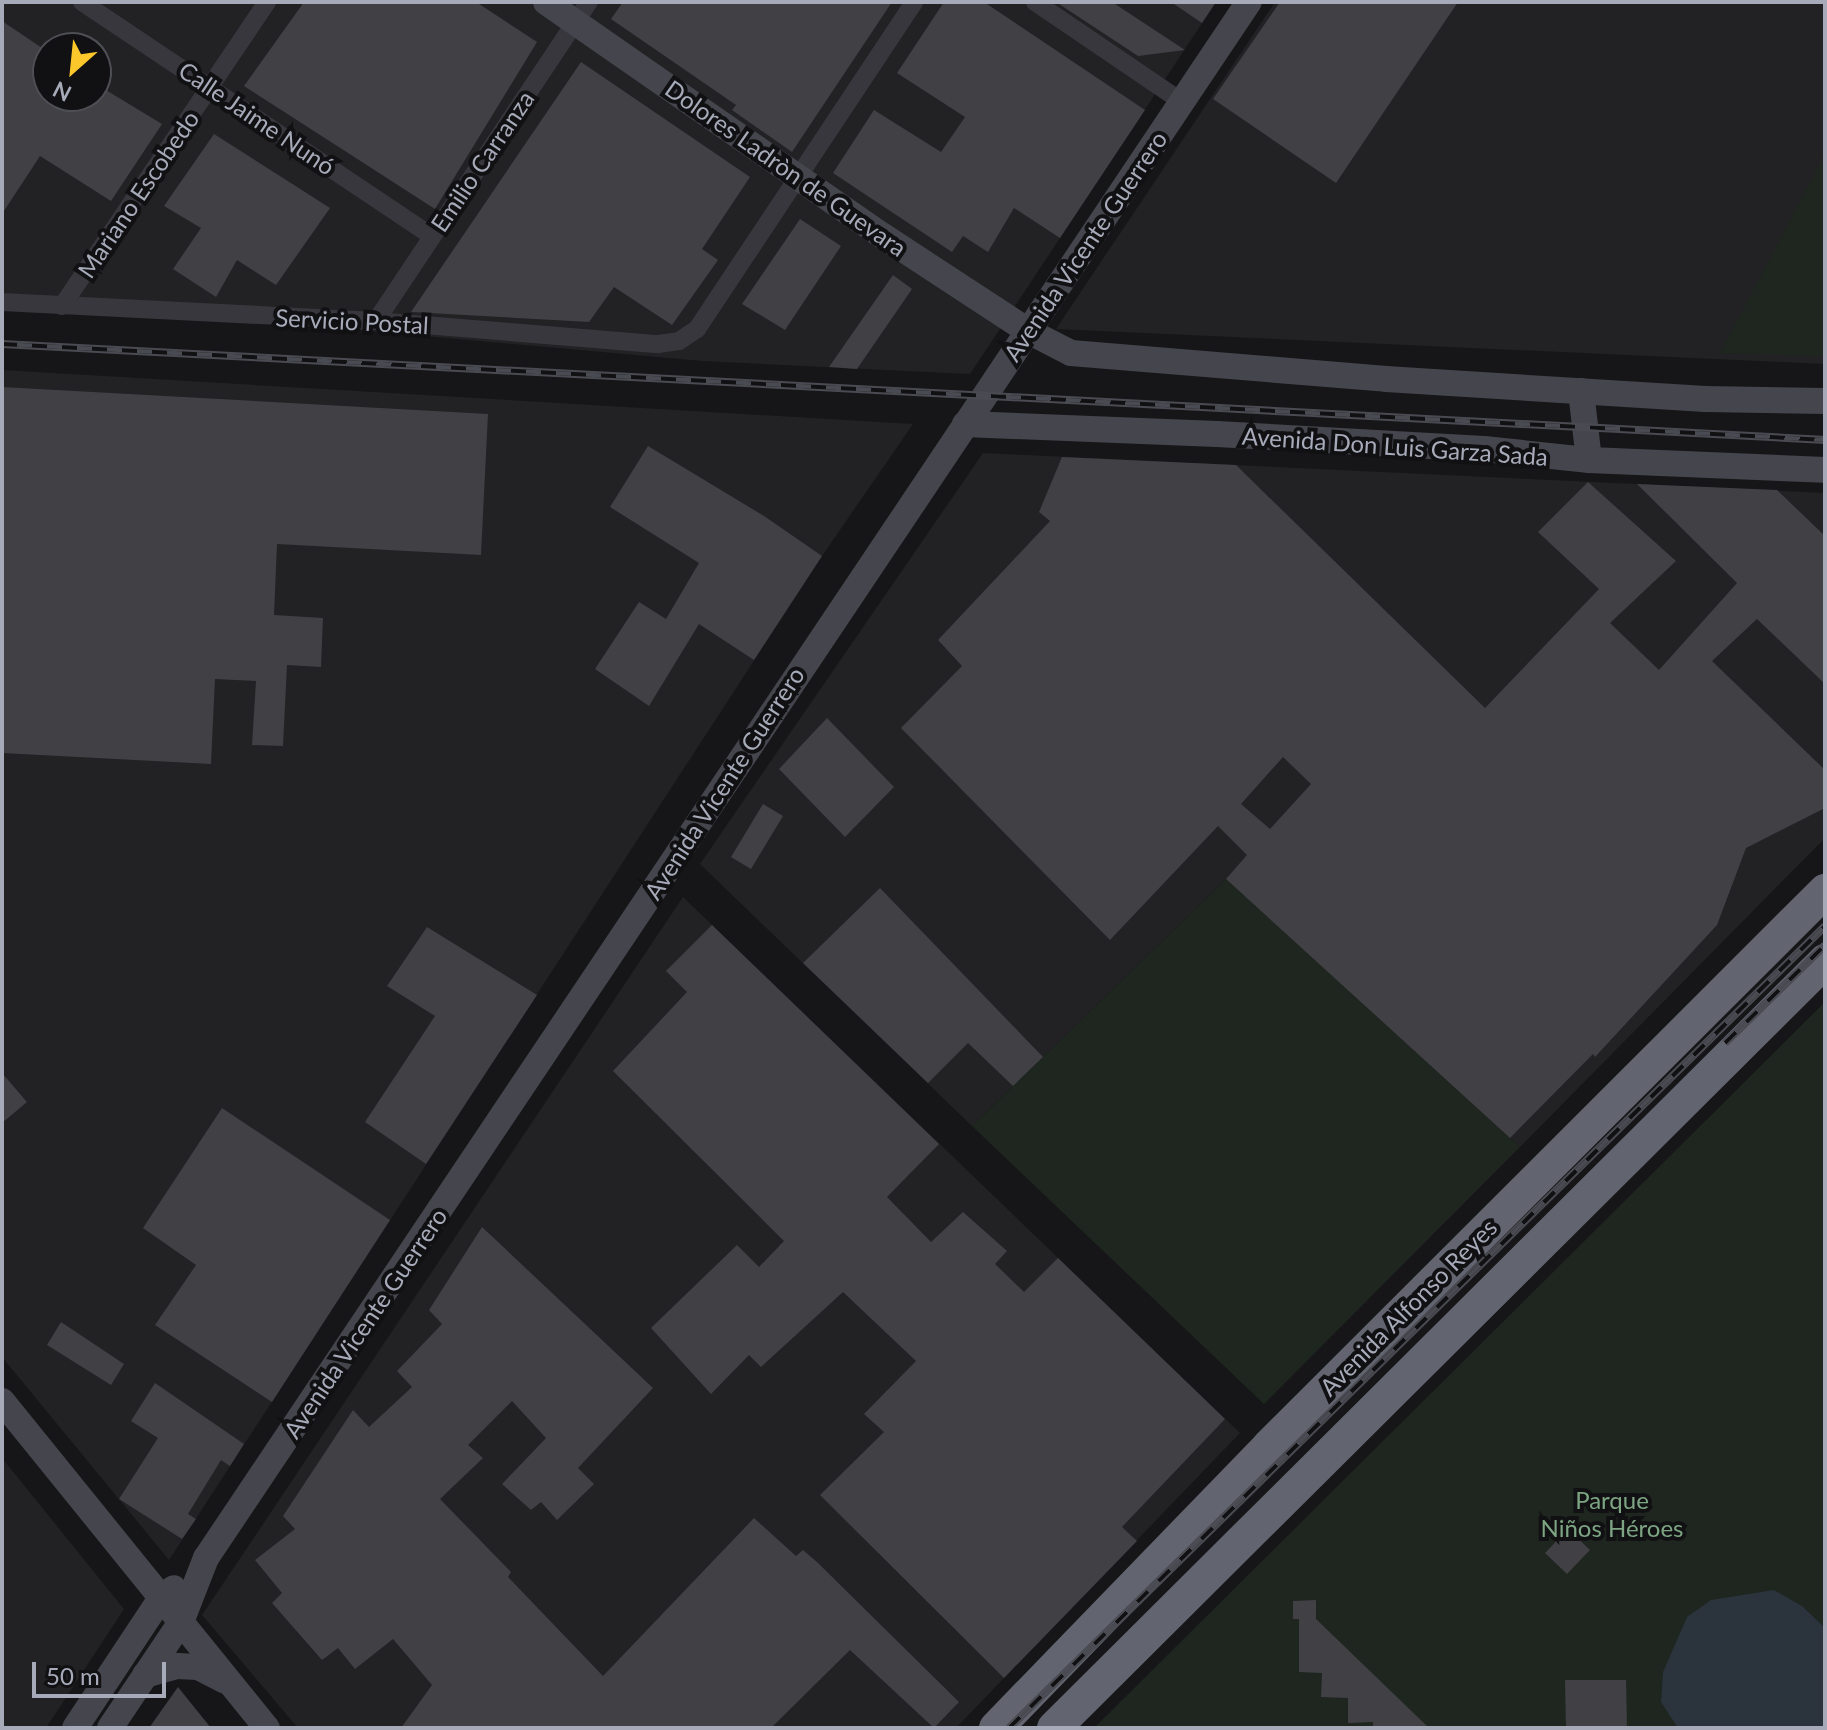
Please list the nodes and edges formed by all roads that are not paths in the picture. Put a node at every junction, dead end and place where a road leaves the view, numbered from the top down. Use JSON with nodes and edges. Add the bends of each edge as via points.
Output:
{"nodes":[{"id":1,"x":82,"y":2,"type":"edge"},
{"id":2,"x":267,"y":2,"type":"edge"},
{"id":3,"x":546,"y":2,"type":"edge"},
{"id":4,"x":914,"y":2,"type":"edge"},
{"id":5,"x":1035,"y":2,"type":"edge"},
{"id":6,"x":1249,"y":2,"type":"edge"},
{"id":7,"x":582,"y":12,"type":"edge"},
{"id":8,"x":210,"y":85,"type":"junction"},
{"id":9,"x":1182,"y":102,"type":"junction"},
{"id":10,"x":800,"y":177,"type":"junction"},
{"id":11,"x":431,"y":236,"type":"junction"},
{"id":12,"x":2,"y":302,"type":"edge"},
{"id":13,"x":62,"y":306,"type":"junction"},
{"id":14,"x":376,"y":321,"type":"junction"},
{"id":15,"x":1028,"y":331,"type":"junction"},
{"id":16,"x":1581,"y":391,"type":"junction"},
{"id":17,"x":1825,"y":401,"type":"edge"},
{"id":18,"x":965,"y":424,"type":"junction"},
{"id":19,"x":1589,"y":460,"type":"junction"},
{"id":20,"x":1825,"y":470,"type":"edge"},
{"id":21,"x":1825,"y":864,"type":"edge"},
{"id":22,"x":1815,"y":902,"type":"edge"},
{"id":23,"x":1825,"y":961,"type":"edge"},
{"id":24,"x":1825,"y":985,"type":"edge"},
{"id":25,"x":1703,"y":1011,"type":"junction"},
{"id":26,"x":1675,"y":1109,"type":"junction"},
{"id":27,"x":2,"y":1401,"type":"edge"},
{"id":28,"x":201,"y":1567,"type":"junction"},
{"id":29,"x":161,"y":1598,"type":"junction"},
{"id":30,"x":1162,"y":1620,"type":"junction"},
{"id":31,"x":181,"y":1622,"type":"junction"},
{"id":32,"x":1080,"y":1642,"type":"junction"},
{"id":33,"x":145,"y":1675,"type":"junction"},
{"id":34,"x":232,"y":1685,"type":"junction"},
{"id":35,"x":75,"y":1728,"type":"edge"},
{"id":36,"x":110,"y":1728,"type":"edge"},
{"id":37,"x":267,"y":1728,"type":"edge"},
{"id":38,"x":996,"y":1728,"type":"edge"},
{"id":39,"x":1054,"y":1728,"type":"edge"}],
"edges":[{"from":1,"to":8,"type":"street","name":"Calle Jaime Nunó"},
{"from":2,"to":8,"type":"street","name":"Mariano Escobedo"},
{"from":3,"to":7,"type":"street","name":"Dolores Ladròn de Guevara"},
{"from":4,"to":10,"type":"street"},
{"from":5,"to":9,"type":"street"},
{"from":6,"to":9,"type":"street","name":"Avenida Vicente Guerrero"},
{"from":7,"to":10,"type":"street","name":"Dolores Ladròn de Guevara"},
{"from":7,"to":11,"type":"street","name":"Emilio Carranza"},
{"from":8,"to":11,"type":"street","name":"Calle Jaime Nunó"},
{"from":8,"to":13,"type":"street","name":"Mariano Escobedo"},
{"from":9,"to":15,"type":"street","name":"Avenida Vicente Guerrero"},
{"from":10,"to":14,"type":"street","name":"Servicio Postal","via":[[697,329],[679,341],[658,344]]},
{"from":10,"to":15,"type":"street","name":"Dolores Ladròn de Guevara"},
{"from":11,"to":14,"type":"street","name":"Emilio Carranza"},
{"from":12,"to":13,"type":"street","name":"Servicio Postal"},
{"from":13,"to":14,"type":"street","name":"Servicio Postal"},
{"from":15,"to":16,"type":"street","via":[[1054,346],[1094,356]]},
{"from":15,"to":18,"type":"street","name":"Avenida Vicente Guerrero"},
{"from":16,"to":17,"type":"street"},
{"from":16,"to":19,"type":"street"},
{"from":18,"to":19,"type":"street","name":"Avenida Don Luis Garza Sada","via":[[1484,449]]},
{"from":18,"to":28,"type":"street","name":"Avenida Vicente Guerrero"},
{"from":19,"to":20,"type":"street","name":"Avenida Don Luis Garza Sada"},
{"from":21,"to":25,"type":"highway","via":[[1717,977]]},
{"from":22,"to":25,"type":"highway","name":"Avenida Alfonso Reyes"},
{"from":23,"to":26,"type":"highway","name":"Avenida Alfonso Reyes"},
{"from":24,"to":26,"type":"highway","via":[[1715,1093]]},
{"from":25,"to":32,"type":"highway","name":"Avenida Alfonso Reyes"},
{"from":26,"to":30,"type":"highway","name":"Avenida Alfonso Reyes"},
{"from":27,"to":29,"type":"street"},
{"from":28,"to":29,"type":"street","name":"Avenida Vicente Guerrero"},
{"from":28,"to":31,"type":"street","name":"Avenida Vicente Guerrero"},
{"from":29,"to":31,"type":"street"},
{"from":29,"to":35,"type":"street","name":"Avenida Vicente Guerrero"},
{"from":30,"to":32,"type":"highway"},
{"from":30,"to":39,"type":"highway","name":"Avenida Alfonso Reyes"},
{"from":31,"to":33,"type":"street","name":"Avenida Vicente Guerrero"},
{"from":31,"to":34,"type":"street"},
{"from":32,"to":38,"type":"highway","name":"Avenida Alfonso Reyes"},
{"from":33,"to":34,"type":"street","via":[[177,1666],[198,1667]]},
{"from":33,"to":36,"type":"street","name":"Avenida Vicente Guerrero"},
{"from":34,"to":37,"type":"street"}]}
